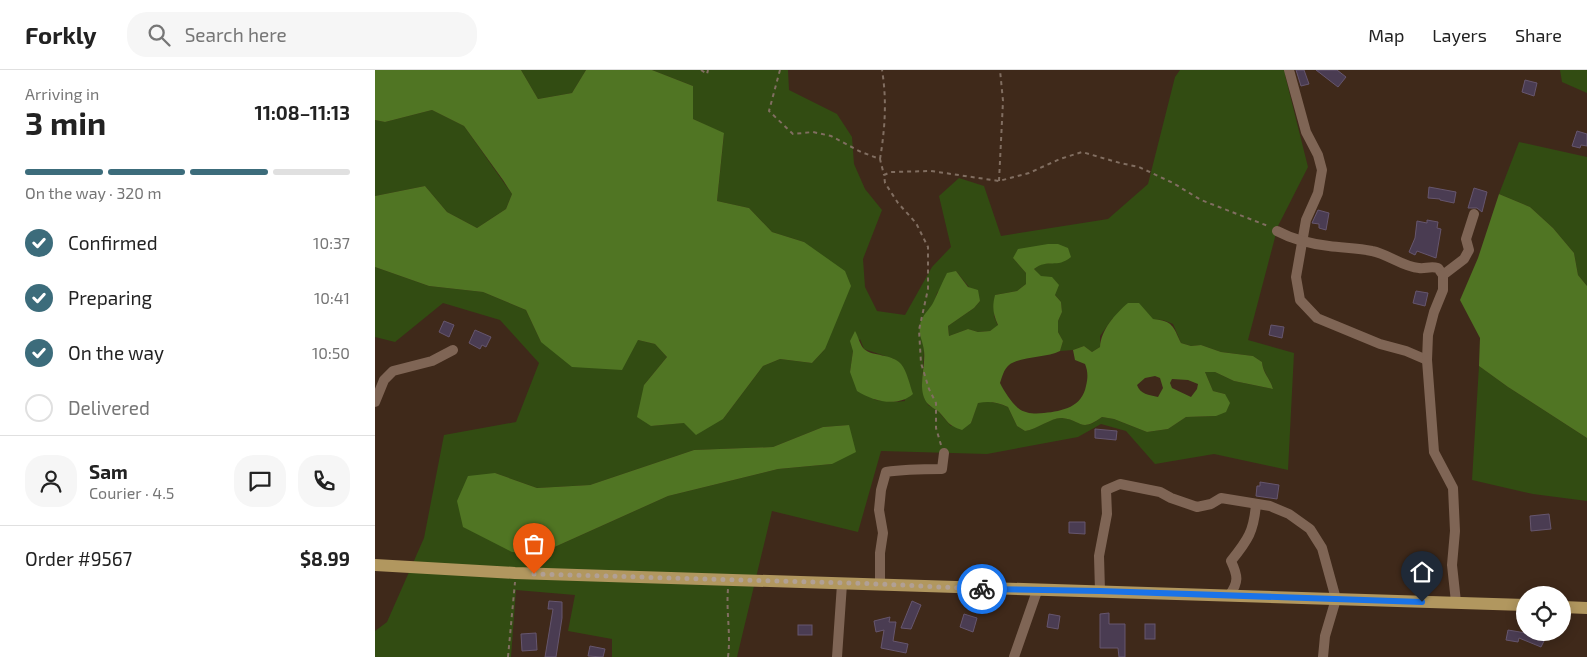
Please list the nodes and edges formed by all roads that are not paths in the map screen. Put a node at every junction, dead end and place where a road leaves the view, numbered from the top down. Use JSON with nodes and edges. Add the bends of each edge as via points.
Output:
{"nodes":[{"id":1,"x":1289,"y":70,"type":"edge"},
{"id":2,"x":1473,"y":214,"type":"dead end"},
{"id":3,"x":1277,"y":231,"type":"road end"},
{"id":4,"x":1303,"y":240,"type":"junction"},
{"id":5,"x":1443,"y":275,"type":"junction"},
{"id":6,"x":453,"y":350,"type":"dead end"},
{"id":7,"x":1427,"y":360,"type":"junction"},
{"id":8,"x":375,"y":402,"type":"edge"},
{"id":9,"x":944,"y":453,"type":"road end"},
{"id":10,"x":1256,"y":504,"type":"junction"},
{"id":11,"x":375,"y":565,"type":"edge"},
{"id":12,"x":842,"y":584,"type":"junction"},
{"id":13,"x":880,"y":584,"type":"junction"},
{"id":14,"x":1037,"y":591,"type":"junction"},
{"id":15,"x":1100,"y":591,"type":"junction"},
{"id":16,"x":1229,"y":596,"type":"junction"},
{"id":17,"x":1336,"y":599,"type":"junction"},
{"id":18,"x":1456,"y":602,"type":"junction"},
{"id":19,"x":1516,"y":605,"type":"edge"},
{"id":20,"x":1571,"y":607,"type":"edge"},
{"id":21,"x":1587,"y":608,"type":"edge"},
{"id":22,"x":837,"y":657,"type":"edge"},
{"id":23,"x":1014,"y":657,"type":"edge"},
{"id":24,"x":1323,"y":657,"type":"edge"}],
"edges":[{"from":1,"to":4,"type":"street","via":[[1303,123],[1322,170]]},
{"from":2,"to":5,"type":"street","via":[[1466,239],[1469,250],[1464,259]]},
{"from":3,"to":4,"type":"street"},
{"from":4,"to":5,"type":"street","via":[[1369,250],[1420,269],[1438,268]]},
{"from":4,"to":7,"type":"street","via":[[1296,277],[1300,300],[1317,318]]},
{"from":5,"to":7,"type":"street","via":[[1443,290],[1427,335]]},
{"from":6,"to":8,"type":"street","via":[[432,361],[393,371],[384,380]]},
{"from":7,"to":18,"type":"street","via":[[1434,452],[1453,488],[1455,531],[1451,565]]},
{"from":9,"to":13,"type":"street","via":[[942,469],[886,472],[879,510],[883,533]]},
{"from":10,"to":15,"type":"street","via":[[1221,498],[1197,507],[1160,492],[1120,484],[1106,490],[1107,514],[1099,556]]},
{"from":10,"to":16,"type":"street","via":[[1249,538],[1231,561],[1237,573],[1236,586]]},
{"from":10,"to":17,"type":"street","via":[[1289,514],[1310,529],[1322,548]]},
{"from":11,"to":12,"type":"main road"},
{"from":12,"to":13,"type":"main road"},
{"from":12,"to":22,"type":"street"},
{"from":13,"to":14,"type":"main road"},
{"from":14,"to":15,"type":"main road"},
{"from":14,"to":23,"type":"street"},
{"from":15,"to":16,"type":"main road"},
{"from":16,"to":17,"type":"main road"},
{"from":17,"to":18,"type":"main road"},
{"from":17,"to":24,"type":"street","via":[[1325,636]]},
{"from":18,"to":19,"type":"main road"},
{"from":20,"to":21,"type":"main road"}]}
